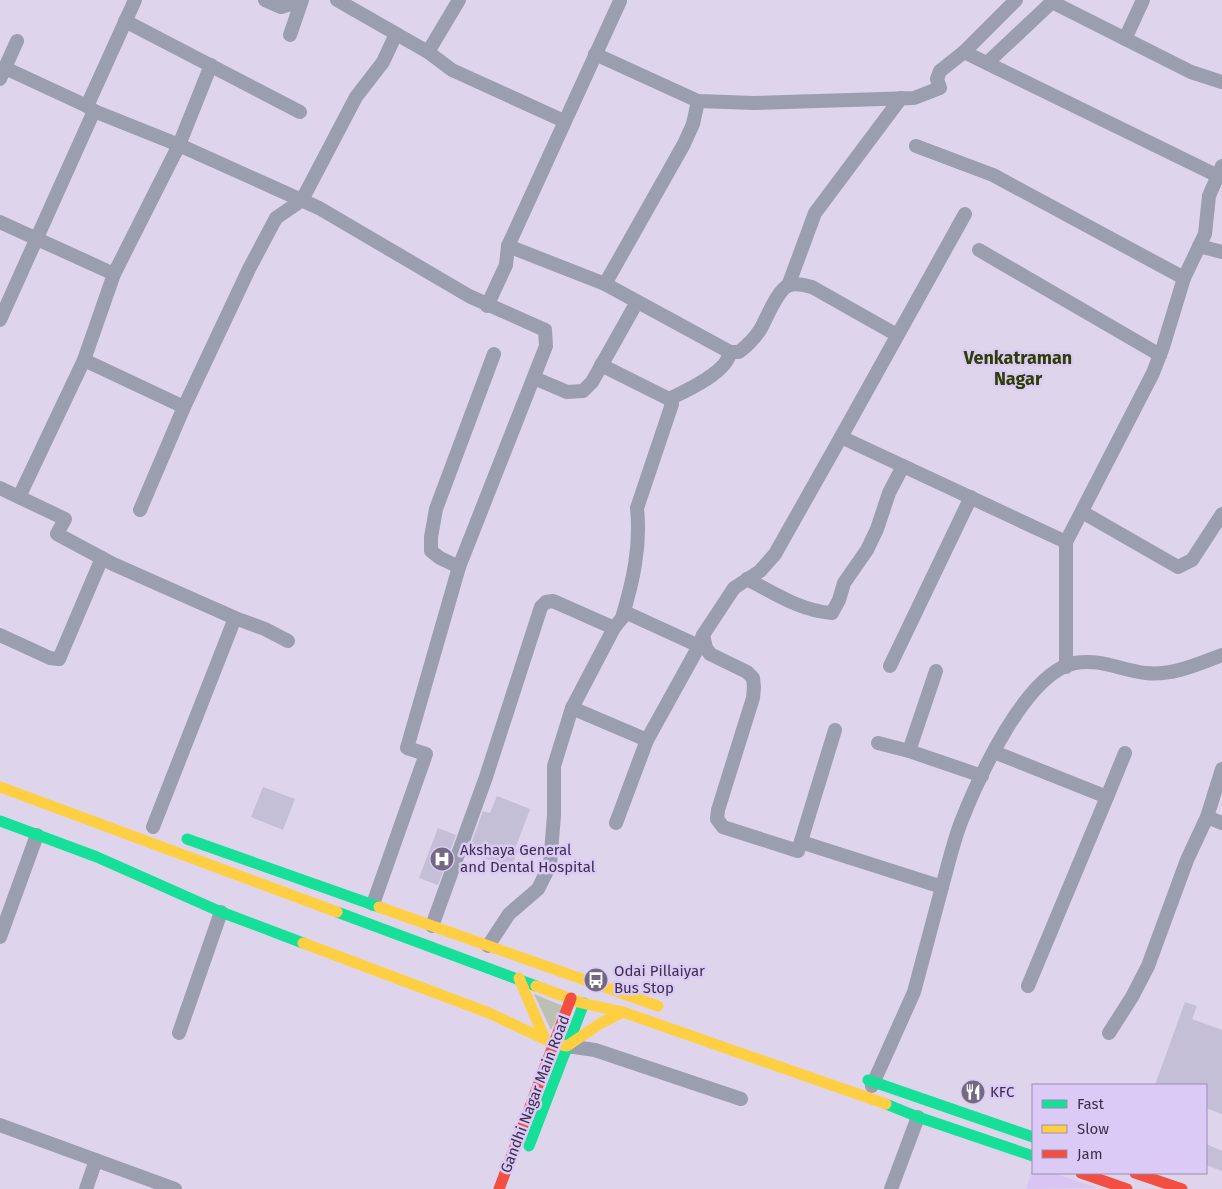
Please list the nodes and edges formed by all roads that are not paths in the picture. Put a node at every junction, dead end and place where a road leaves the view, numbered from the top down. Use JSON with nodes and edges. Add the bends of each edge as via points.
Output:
{"nodes":[{"id":1,"x":134,"y":0,"type":"edge"},
{"id":2,"x":265,"y":0,"type":"edge"},
{"id":3,"x":337,"y":0,"type":"edge"},
{"id":4,"x":459,"y":0,"type":"edge"},
{"id":5,"x":1016,"y":0,"type":"edge"},
{"id":6,"x":1143,"y":0,"type":"edge"},
{"id":7,"x":301,"y":1,"type":"edge"},
{"id":8,"x":620,"y":1,"type":"edge"},
{"id":9,"x":125,"y":21,"type":"junction"},
{"id":10,"x":396,"y":34,"type":"junction"},
{"id":11,"x":290,"y":35,"type":"dead end"},
{"id":12,"x":1125,"y":39,"type":"junction"},
{"id":13,"x":17,"y":40,"type":"dead end"},
{"id":14,"x":428,"y":52,"type":"junction"},
{"id":15,"x":964,"y":52,"type":"junction"},
{"id":16,"x":595,"y":54,"type":"junction"},
{"id":17,"x":987,"y":63,"type":"junction"},
{"id":18,"x":211,"y":66,"type":"junction"},
{"id":19,"x":2,"y":73,"type":"edge"},
{"id":20,"x":1222,"y":82,"type":"edge"},
{"id":21,"x":901,"y":98,"type":"junction"},
{"id":22,"x":698,"y":102,"type":"junction"},
{"id":23,"x":90,"y":109,"type":"junction"},
{"id":24,"x":300,"y":112,"type":"dead end"},
{"id":25,"x":564,"y":122,"type":"junction"},
{"id":26,"x":179,"y":145,"type":"junction"},
{"id":27,"x":916,"y":146,"type":"dead end"},
{"id":28,"x":1220,"y":171,"type":"edge"},
{"id":29,"x":302,"y":200,"type":"junction"},
{"id":30,"x":965,"y":214,"type":"dead end"},
{"id":31,"x":0,"y":222,"type":"edge"},
{"id":32,"x":36,"y":238,"type":"junction"},
{"id":33,"x":508,"y":246,"type":"junction"},
{"id":34,"x":1199,"y":246,"type":"junction"},
{"id":35,"x":979,"y":250,"type":"dead end"},
{"id":36,"x":1222,"y":252,"type":"edge"},
{"id":37,"x":114,"y":274,"type":"junction"},
{"id":38,"x":1184,"y":278,"type":"junction"},
{"id":39,"x":604,"y":284,"type":"junction"},
{"id":40,"x":788,"y":286,"type":"junction"},
{"id":41,"x":637,"y":302,"type":"junction"},
{"id":42,"x":487,"y":306,"type":"junction"},
{"id":43,"x":0,"y":320,"type":"edge"},
{"id":44,"x":898,"y":335,"type":"junction"},
{"id":45,"x":730,"y":352,"type":"junction"},
{"id":46,"x":494,"y":354,"type":"dead end"},
{"id":47,"x":1160,"y":355,"type":"junction"},
{"id":48,"x":84,"y":360,"type":"junction"},
{"id":49,"x":601,"y":365,"type":"junction"},
{"id":50,"x":534,"y":378,"type":"junction"},
{"id":51,"x":669,"y":399,"type":"junction"},
{"id":52,"x":184,"y":407,"type":"junction"},
{"id":53,"x":841,"y":436,"type":"junction"},
{"id":54,"x":903,"y":466,"type":"junction"},
{"id":55,"x":0,"y":488,"type":"edge"},
{"id":56,"x":19,"y":497,"type":"junction"},
{"id":57,"x":971,"y":498,"type":"junction"},
{"id":58,"x":140,"y":510,"type":"dead end"},
{"id":59,"x":1082,"y":512,"type":"junction"},
{"id":60,"x":1222,"y":514,"type":"edge"},
{"id":61,"x":1066,"y":542,"type":"junction"},
{"id":62,"x":102,"y":558,"type":"junction"},
{"id":63,"x":459,"y":567,"type":"junction"},
{"id":64,"x":747,"y":579,"type":"junction"},
{"id":65,"x":234,"y":618,"type":"junction"},
{"id":66,"x":618,"y":623,"type":"junction"},
{"id":67,"x":0,"y":635,"type":"edge"},
{"id":68,"x":701,"y":640,"type":"junction"},
{"id":69,"x":288,"y":641,"type":"dead end"},
{"id":70,"x":1222,"y":654,"type":"edge"},
{"id":71,"x":890,"y":666,"type":"dead end"},
{"id":72,"x":1066,"y":667,"type":"junction"},
{"id":73,"x":936,"y":672,"type":"dead end"},
{"id":74,"x":572,"y":708,"type":"junction"},
{"id":75,"x":835,"y":730,"type":"dead end"},
{"id":76,"x":647,"y":740,"type":"junction"},
{"id":77,"x":878,"y":743,"type":"dead end"},
{"id":78,"x":909,"y":751,"type":"junction"},
{"id":79,"x":994,"y":752,"type":"junction"},
{"id":80,"x":1125,"y":754,"type":"dead end"},
{"id":81,"x":1222,"y":769,"type":"edge"},
{"id":82,"x":982,"y":776,"type":"junction"},
{"id":83,"x":0,"y":787,"type":"edge"},
{"id":84,"x":1107,"y":797,"type":"junction"},
{"id":85,"x":1207,"y":817,"type":"junction"},
{"id":86,"x":0,"y":821,"type":"edge"},
{"id":87,"x":616,"y":823,"type":"dead end"},
{"id":88,"x":1222,"y":823,"type":"edge"},
{"id":89,"x":153,"y":826,"type":"dead end"},
{"id":90,"x":37,"y":835,"type":"junction"},
{"id":91,"x":181,"y":836,"type":"dead end"},
{"id":92,"x":801,"y":842,"type":"junction"},
{"id":93,"x":942,"y":887,"type":"junction"},
{"id":94,"x":373,"y":904,"type":"junction"},
{"id":95,"x":221,"y":912,"type":"junction"},
{"id":96,"x":432,"y":926,"type":"junction"},
{"id":97,"x":0,"y":937,"type":"edge"},
{"id":98,"x":488,"y":946,"type":"junction"},
{"id":99,"x":519,"y":978,"type":"junction"},
{"id":100,"x":590,"y":982,"type":"junction"},
{"id":101,"x":1028,"y":986,"type":"dead end"},
{"id":102,"x":579,"y":1002,"type":"junction"},
{"id":103,"x":623,"y":1012,"type":"junction"},
{"id":104,"x":673,"y":1012,"type":"dead end"},
{"id":105,"x":179,"y":1033,"type":"dead end"},
{"id":106,"x":1109,"y":1033,"type":"dead end"},
{"id":107,"x":555,"y":1042,"type":"junction"},
{"id":108,"x":856,"y":1075,"type":"dead end"},
{"id":109,"x":874,"y":1082,"type":"junction"},
{"id":110,"x":867,"y":1096,"type":"junction"},
{"id":111,"x":741,"y":1099,"type":"dead end"},
{"id":112,"x":918,"y":1117,"type":"junction"},
{"id":113,"x":0,"y":1125,"type":"edge"},
{"id":114,"x":1032,"y":1137,"type":"edge"},
{"id":115,"x":526,"y":1153,"type":"dead end"},
{"id":116,"x":1032,"y":1156,"type":"edge"},
{"id":117,"x":96,"y":1160,"type":"junction"},
{"id":118,"x":1084,"y":1174,"type":"edge"},
{"id":119,"x":1138,"y":1174,"type":"edge"},
{"id":120,"x":86,"y":1189,"type":"edge"},
{"id":121,"x":175,"y":1189,"type":"edge"},
{"id":122,"x":499,"y":1189,"type":"edge"},
{"id":123,"x":891,"y":1189,"type":"edge"},
{"id":124,"x":1127,"y":1189,"type":"edge"},
{"id":125,"x":1182,"y":1189,"type":"edge"}],
"edges":[{"from":1,"to":9,"type":"street"},
{"from":2,"to":7,"type":"street","via":[[281,7]]},
{"from":3,"to":10,"type":"street"},
{"from":4,"to":14,"type":"street"},
{"from":5,"to":15,"type":"street"},
{"from":6,"to":12,"type":"street"},
{"from":7,"to":11,"type":"street"},
{"from":8,"to":16,"type":"street"},
{"from":9,"to":18,"type":"street"},
{"from":9,"to":23,"type":"street"},
{"from":10,"to":14,"type":"street"},
{"from":10,"to":29,"type":"street","via":[[383,62],[356,97]]},
{"from":12,"to":17,"type":"street","via":[[1052,2]]},
{"from":12,"to":20,"type":"street","via":[[1191,72]]},
{"from":13,"to":19,"type":"street"},
{"from":14,"to":25,"type":"street","via":[[452,70]]},
{"from":15,"to":17,"type":"street"},
{"from":15,"to":21,"type":"street","via":[[940,71],[937,79],[940,88],[914,98]]},
{"from":16,"to":22,"type":"street"},
{"from":16,"to":25,"type":"street"},
{"from":17,"to":28,"type":"street"},
{"from":18,"to":24,"type":"street"},
{"from":18,"to":26,"type":"street"},
{"from":19,"to":23,"type":"street"},
{"from":21,"to":22,"type":"street","via":[[754,104]]},
{"from":21,"to":40,"type":"street","via":[[815,213]]},
{"from":22,"to":39,"type":"street","via":[[684,144]]},
{"from":23,"to":26,"type":"street"},
{"from":23,"to":32,"type":"street"},
{"from":25,"to":33,"type":"street"},
{"from":26,"to":29,"type":"street"},
{"from":26,"to":37,"type":"street"},
{"from":27,"to":38,"type":"street","via":[[993,174]]},
{"from":28,"to":34,"type":"street","via":[[1209,196],[1205,234]]},
{"from":29,"to":42,"type":"street"},
{"from":29,"to":52,"type":"street","via":[[276,218]]},
{"from":30,"to":44,"type":"street"},
{"from":31,"to":32,"type":"street"},
{"from":32,"to":37,"type":"street"},
{"from":32,"to":43,"type":"street"},
{"from":33,"to":39,"type":"street"},
{"from":33,"to":42,"type":"street","via":[[506,265]]},
{"from":34,"to":36,"type":"street"},
{"from":34,"to":38,"type":"street"},
{"from":35,"to":47,"type":"street"},
{"from":37,"to":48,"type":"street"},
{"from":38,"to":47,"type":"street"},
{"from":39,"to":41,"type":"street"},
{"from":40,"to":44,"type":"street","via":[[801,284],[812,287]]},
{"from":40,"to":45,"type":"street","via":[[780,292],[759,332],[748,345],[739,352]]},
{"from":41,"to":45,"type":"street"},
{"from":41,"to":49,"type":"street"},
{"from":42,"to":50,"type":"street","via":[[545,330],[546,346]]},
{"from":44,"to":53,"type":"street"},
{"from":45,"to":51,"type":"street","via":[[724,365],[703,381]]},
{"from":46,"to":63,"type":"street","via":[[432,526],[431,551]]},
{"from":47,"to":59,"type":"street"},
{"from":48,"to":52,"type":"street"},
{"from":48,"to":56,"type":"street"},
{"from":49,"to":50,"type":"street","via":[[583,391],[568,392]]},
{"from":49,"to":51,"type":"street"},
{"from":50,"to":63,"type":"street"},
{"from":51,"to":66,"type":"street","via":[[672,404],[637,508],[638,553]]},
{"from":52,"to":58,"type":"street"},
{"from":53,"to":54,"type":"street"},
{"from":53,"to":64,"type":"street","via":[[775,554],[760,571]]},
{"from":54,"to":57,"type":"street"},
{"from":54,"to":64,"type":"street","via":[[889,492],[874,536],[844,583],[832,613],[803,608]]},
{"from":55,"to":56,"type":"street"},
{"from":56,"to":62,"type":"street","via":[[65,519],[57,534]]},
{"from":57,"to":61,"type":"street"},
{"from":57,"to":71,"type":"street"},
{"from":59,"to":60,"type":"street","via":[[1178,567],[1192,560]]},
{"from":59,"to":61,"type":"street"},
{"from":61,"to":72,"type":"street"},
{"from":62,"to":65,"type":"street"},
{"from":62,"to":67,"type":"street","via":[[59,659]]},
{"from":63,"to":94,"type":"street","via":[[407,748],[426,754]]},
{"from":64,"to":68,"type":"street","via":[[734,588]]},
{"from":65,"to":69,"type":"street"},
{"from":65,"to":89,"type":"street"},
{"from":66,"to":68,"type":"street","via":[[628,613],[633,614]]},
{"from":66,"to":74,"type":"street"},
{"from":66,"to":96,"type":"street","via":[[553,600],[541,607],[486,777]]},
{"from":68,"to":76,"type":"street"},
{"from":68,"to":92,"type":"street","via":[[710,654],[747,672],[753,678],[754,687],[717,819],[723,827],[798,851]]},
{"from":70,"to":72,"type":"street","via":[[1164,674],[1096,662],[1074,663]]},
{"from":72,"to":79,"type":"street","via":[[1041,682],[1029,696]]},
{"from":73,"to":78,"type":"street"},
{"from":74,"to":76,"type":"street"},
{"from":74,"to":98,"type":"street","via":[[554,766],[550,865],[538,889],[509,914]]},
{"from":75,"to":92,"type":"street"},
{"from":76,"to":87,"type":"street"},
{"from":77,"to":78,"type":"street"},
{"from":78,"to":82,"type":"street"},
{"from":79,"to":82,"type":"street"},
{"from":79,"to":84,"type":"street"},
{"from":80,"to":84,"type":"street"},
{"from":81,"to":85,"type":"street"},
{"from":82,"to":93,"type":"street","via":[[961,822]]},
{"from":83,"to":99,"type":"main road"},
{"from":84,"to":101,"type":"street"},
{"from":85,"to":88,"type":"street"},
{"from":85,"to":106,"type":"street","via":[[1187,860],[1148,966]]},
{"from":86,"to":90,"type":"main road"},
{"from":90,"to":95,"type":"main road","via":[[97,857]]},
{"from":90,"to":97,"type":"street"},
{"from":91,"to":94,"type":"main road"},
{"from":92,"to":93,"type":"street"},
{"from":93,"to":109,"type":"street","via":[[914,992]]},
{"from":94,"to":96,"type":"main road"},
{"from":95,"to":105,"type":"street"},
{"from":95,"to":107,"type":"main road"},
{"from":96,"to":98,"type":"main road"},
{"from":98,"to":100,"type":"main road"},
{"from":99,"to":102,"type":"main road"},
{"from":99,"to":107,"type":"main road"},
{"from":100,"to":102,"type":"main road","name":"Gandhi Nagar Main Road"},
{"from":100,"to":104,"type":"main road"},
{"from":102,"to":103,"type":"main road"},
{"from":102,"to":107,"type":"main road","name":"Gandhi Nagar Main Road"},
{"from":103,"to":107,"type":"main road"},
{"from":103,"to":110,"type":"main road"},
{"from":107,"to":111,"type":"street","via":[[595,1050]]},
{"from":107,"to":115,"type":"main road","name":"Gandhi Nagar Main Road"},
{"from":107,"to":122,"type":"main road","name":"Gandhi Nagar Main Road"},
{"from":108,"to":109,"type":"main road"},
{"from":109,"to":110,"type":"street"},
{"from":109,"to":114,"type":"main road"},
{"from":110,"to":112,"type":"main road"},
{"from":112,"to":116,"type":"main road"},
{"from":112,"to":123,"type":"street"},
{"from":113,"to":117,"type":"street"},
{"from":117,"to":120,"type":"street"},
{"from":117,"to":121,"type":"street"},
{"from":118,"to":124,"type":"main road"},
{"from":119,"to":125,"type":"main road"}]}
